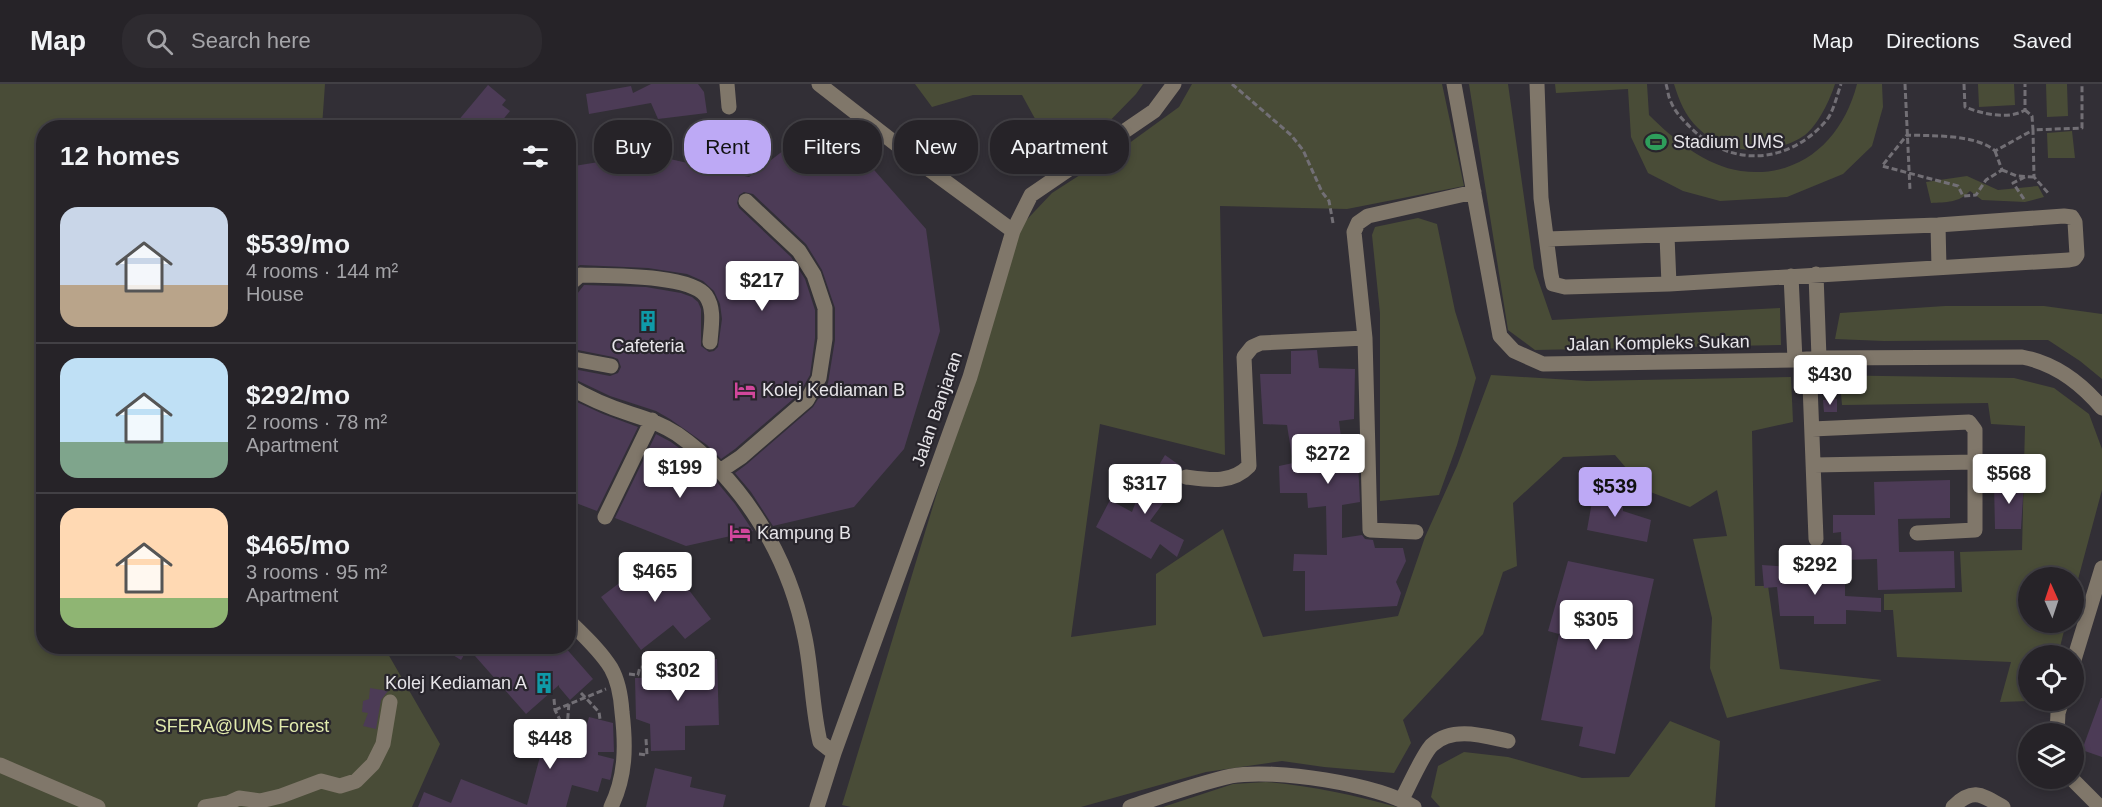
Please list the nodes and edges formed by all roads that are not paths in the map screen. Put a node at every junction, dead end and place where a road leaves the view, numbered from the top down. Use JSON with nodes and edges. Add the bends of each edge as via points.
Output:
{"nodes":[{"id":1,"x":727,"y":84,"type":"edge"},
{"id":2,"x":819,"y":84,"type":"edge"},
{"id":3,"x":1174,"y":84,"type":"edge"},
{"id":4,"x":1454,"y":84,"type":"edge"},
{"id":5,"x":1537,"y":84,"type":"edge"},
{"id":6,"x":729,"y":107,"type":"dead end"},
{"id":7,"x":1474,"y":192,"type":"junction"},
{"id":8,"x":746,"y":201,"type":"dead end"},
{"id":9,"x":1938,"y":225,"type":"junction"},
{"id":10,"x":1013,"y":231,"type":"junction"},
{"id":11,"x":1667,"y":236,"type":"junction"},
{"id":12,"x":1547,"y":239,"type":"junction"},
{"id":13,"x":1939,"y":268,"type":"junction"},
{"id":14,"x":1816,"y":274,"type":"junction"},
{"id":15,"x":1791,"y":276,"type":"junction"},
{"id":16,"x":576,"y":278,"type":"edge"},
{"id":17,"x":1669,"y":284,"type":"junction"},
{"id":18,"x":1365,"y":338,"type":"junction"},
{"id":19,"x":710,"y":342,"type":"dead end"},
{"id":20,"x":576,"y":359,"type":"edge"},
{"id":21,"x":1808,"y":359,"type":"junction"},
{"id":22,"x":611,"y":366,"type":"dead end"},
{"id":23,"x":576,"y":391,"type":"edge"},
{"id":24,"x":2102,"y":408,"type":"edge"},
{"id":25,"x":652,"y":420,"type":"junction"},
{"id":26,"x":1812,"y":429,"type":"junction"},
{"id":27,"x":1975,"y":462,"type":"junction"},
{"id":28,"x":1814,"y":465,"type":"junction"},
{"id":29,"x":720,"y":471,"type":"junction"},
{"id":30,"x":1186,"y":477,"type":"dead end"},
{"id":31,"x":605,"y":517,"type":"dead end"},
{"id":32,"x":1416,"y":532,"type":"dead end"},
{"id":33,"x":1917,"y":533,"type":"dead end"},
{"id":34,"x":1816,"y":539,"type":"dead end"},
{"id":35,"x":2102,"y":568,"type":"edge"},
{"id":36,"x":576,"y":628,"type":"edge"},
{"id":37,"x":2078,"y":645,"type":"edge"},
{"id":38,"x":390,"y":702,"type":"dead end"},
{"id":39,"x":1508,"y":741,"type":"dead end"},
{"id":40,"x":834,"y":753,"type":"junction"},
{"id":41,"x":0,"y":765,"type":"edge"},
{"id":42,"x":2082,"y":789,"type":"edge"},
{"id":43,"x":1408,"y":803,"type":"edge"},
{"id":44,"x":98,"y":807,"type":"edge"},
{"id":45,"x":205,"y":807,"type":"edge"},
{"id":46,"x":611,"y":807,"type":"edge"},
{"id":47,"x":817,"y":807,"type":"edge"},
{"id":48,"x":1130,"y":807,"type":"edge"},
{"id":49,"x":1953,"y":807,"type":"edge"},
{"id":50,"x":2003,"y":807,"type":"edge"},
{"id":51,"x":2100,"y":807,"type":"edge"}],
"edges":[{"from":1,"to":6,"type":"street"},
{"from":2,"to":10,"type":"street"},
{"from":3,"to":10,"type":"street","name":"Jalan Banjaran","via":[[1154,111],[1031,195]]},
{"from":4,"to":7,"type":"street","name":"Jalan Kompleks Sukan"},
{"from":5,"to":12,"type":"street","via":[[1541,198]]},
{"from":7,"to":18,"type":"street","via":[[1368,216],[1358,223],[1354,232],[1356,266]]},
{"from":7,"to":21,"type":"street","name":"Jalan Kompleks Sukan","via":[[1500,336],[1514,351],[1543,364]]},
{"from":8,"to":29,"type":"street","via":[[799,251],[814,275],[825,308],[825,339],[819,378],[807,400]]},
{"from":9,"to":11,"type":"street"},
{"from":9,"to":13,"type":"street"},
{"from":9,"to":13,"type":"street","via":[[2072,217],[2077,255],[2069,260]]},
{"from":10,"to":40,"type":"street","name":"Jalan Banjaran","via":[[970,376]]},
{"from":11,"to":12,"type":"street"},
{"from":11,"to":17,"type":"street"},
{"from":12,"to":17,"type":"street","via":[[1553,284]]},
{"from":13,"to":14,"type":"street"},
{"from":14,"to":15,"type":"street"},
{"from":14,"to":21,"type":"street"},
{"from":15,"to":17,"type":"street"},
{"from":15,"to":21,"type":"street"},
{"from":16,"to":19,"type":"street","via":[[580,275],[649,277],[698,288],[707,298],[712,315]]},
{"from":18,"to":30,"type":"street","via":[[1252,347],[1244,357],[1249,466],[1240,476],[1213,480]]},
{"from":18,"to":32,"type":"street","via":[[1370,530]]},
{"from":20,"to":22,"type":"street"},
{"from":21,"to":24,"type":"street","name":"Jalan Kompleks Sukan","via":[[2036,359],[2069,375]]},
{"from":21,"to":26,"type":"street"},
{"from":23,"to":25,"type":"street"},
{"from":25,"to":29,"type":"street","via":[[676,434]]},
{"from":25,"to":31,"type":"street"},
{"from":26,"to":27,"type":"street","via":[[1969,422],[1975,430]]},
{"from":26,"to":28,"type":"street"},
{"from":27,"to":28,"type":"street"},
{"from":27,"to":33,"type":"street","via":[[1974,530]]},
{"from":28,"to":34,"type":"street"},
{"from":29,"to":40,"type":"street","via":[[758,519],[782,565],[805,638],[815,724],[820,742]]},
{"from":35,"to":37,"type":"street"},
{"from":36,"to":46,"type":"street","via":[[602,655],[619,688],[625,754],[620,787]]},
{"from":38,"to":45,"type":"street","via":[[383,744],[374,764],[356,782],[340,786],[321,781],[261,801],[239,798]]},
{"from":39,"to":43,"type":"street","via":[[1469,733],[1448,736],[1431,746]]},
{"from":40,"to":47,"type":"street","name":"Jalan Banjaran"},
{"from":41,"to":44,"type":"street"},
{"from":42,"to":51,"type":"street"},
{"from":43,"to":48,"type":"street","via":[[1355,785],[1279,775],[1234,776]]},
{"from":49,"to":50,"type":"street","via":[[1974,794]]}]}
